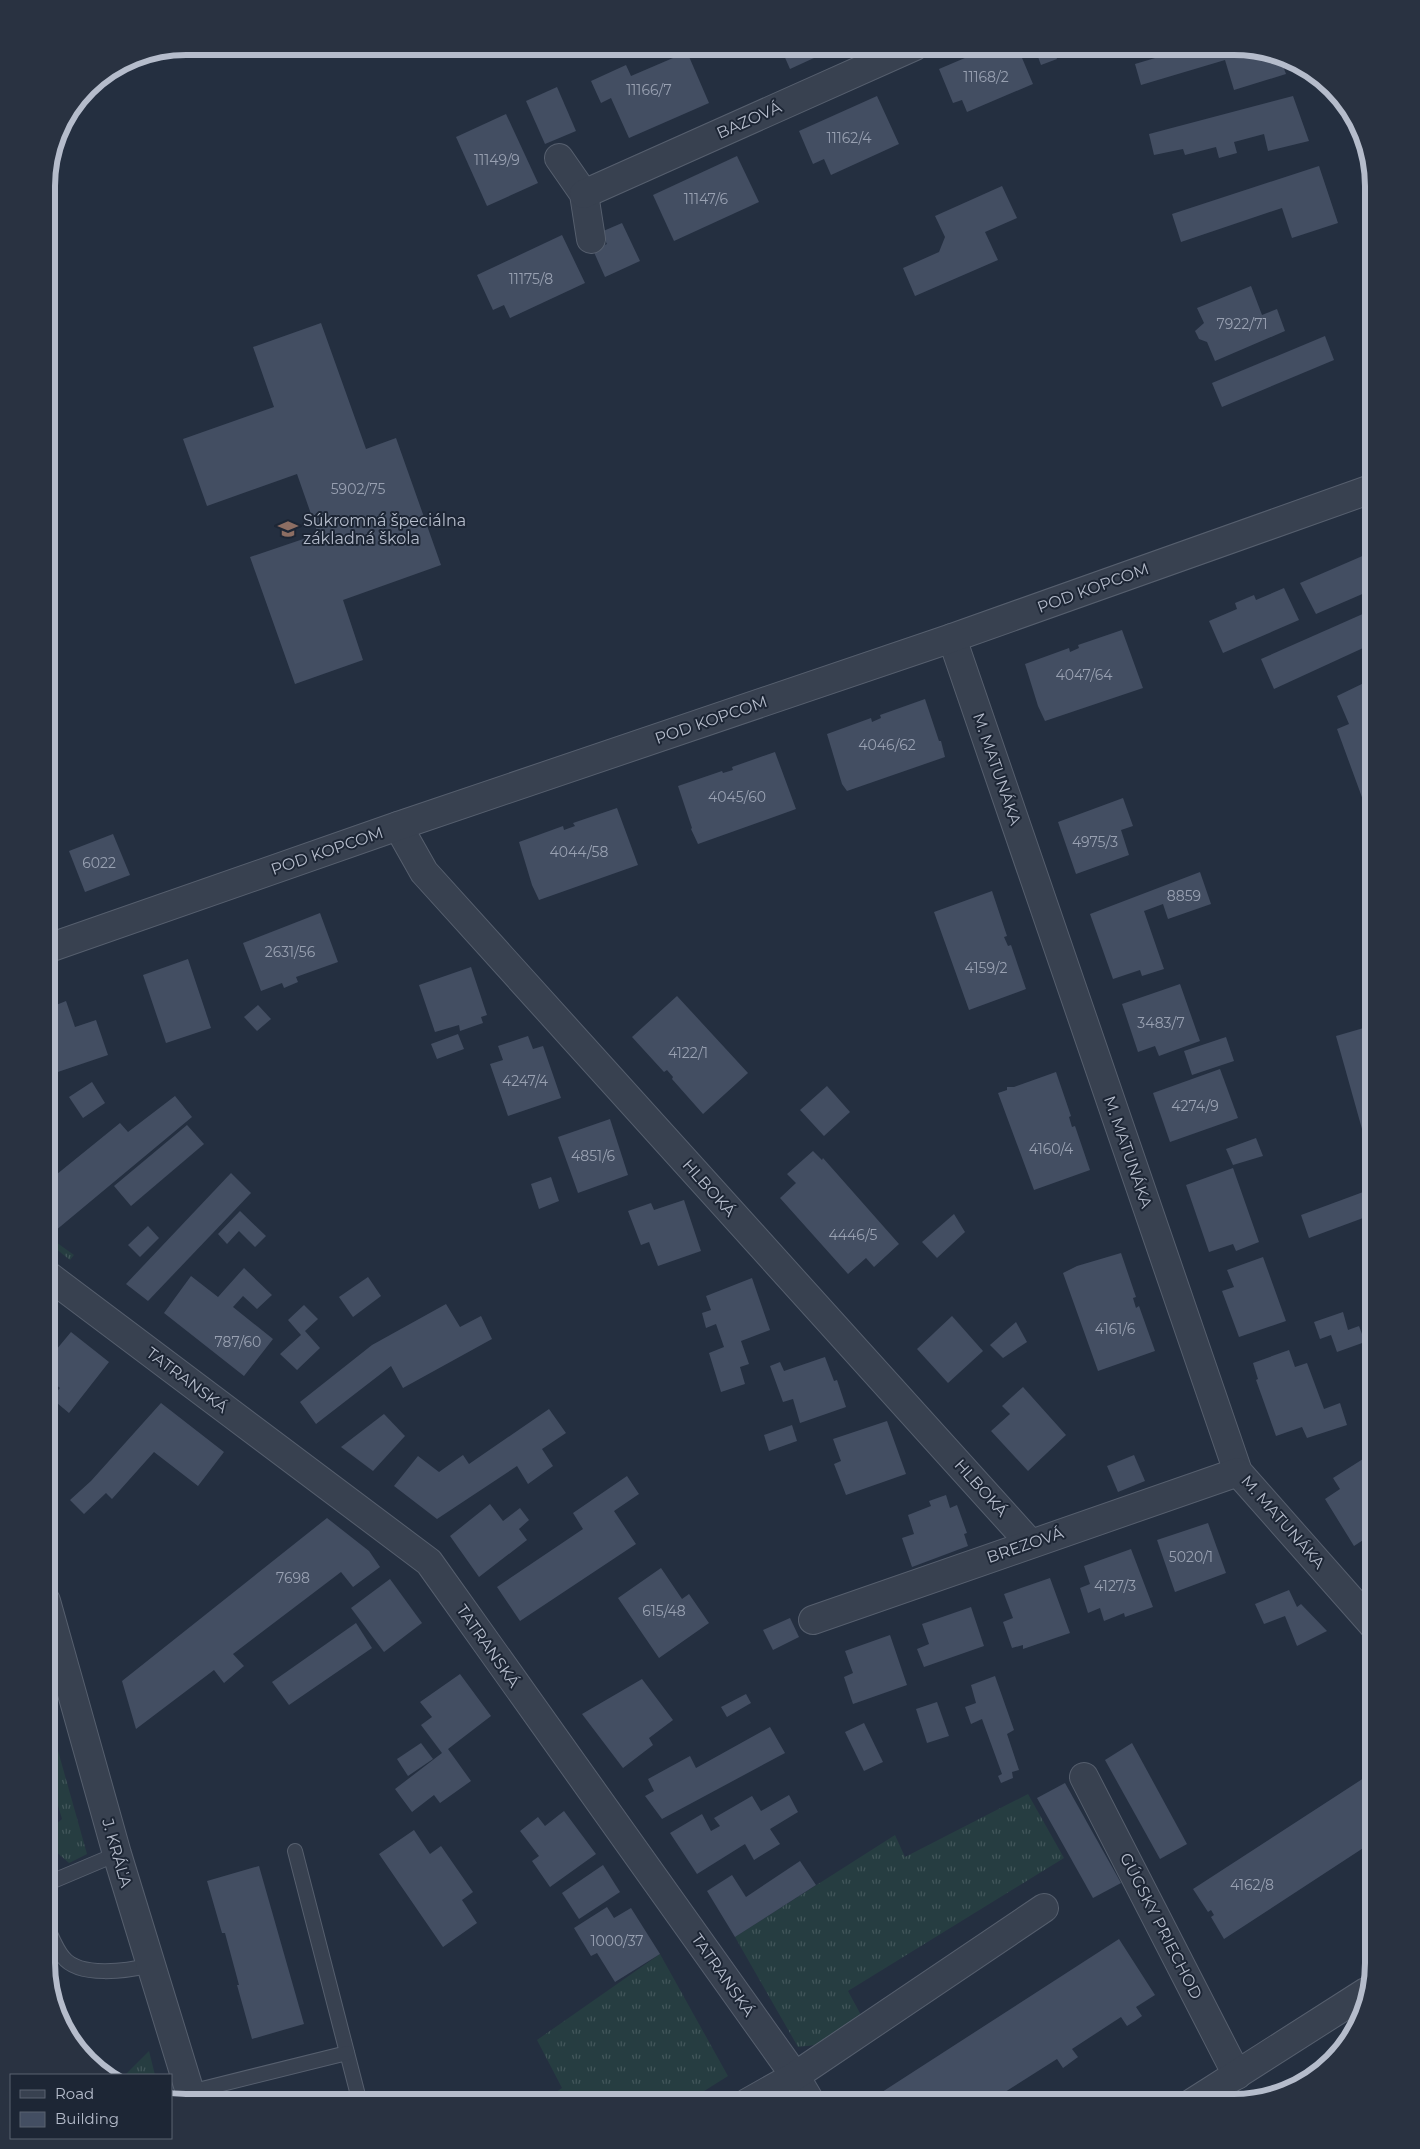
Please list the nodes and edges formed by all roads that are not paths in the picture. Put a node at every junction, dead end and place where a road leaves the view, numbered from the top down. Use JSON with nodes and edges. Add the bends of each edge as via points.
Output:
{"nodes":[{"id":1,"x":895,"y":55,"type":"edge"},
{"id":2,"x":559,"y":158,"type":"dead end"},
{"id":3,"x":584,"y":194,"type":"junction"},
{"id":4,"x":591,"y":239,"type":"dead end"},
{"id":5,"x":1365,"y":491,"type":"edge"},
{"id":6,"x":952,"y":638,"type":"junction"},
{"id":7,"x":398,"y":826,"type":"junction"},
{"id":8,"x":55,"y":947,"type":"edge"},
{"id":9,"x":55,"y":1285,"type":"edge"},
{"id":10,"x":1238,"y":1472,"type":"junction"},
{"id":11,"x":1030,"y":1543,"type":"junction"},
{"id":12,"x":1365,"y":1616,"type":"edge"},
{"id":13,"x":813,"y":1620,"type":"dead end"},
{"id":14,"x":55,"y":1666,"type":"edge"},
{"id":15,"x":1084,"y":1777,"type":"dead end"},
{"id":16,"x":295,"y":1851,"type":"dead end"},
{"id":17,"x":117,"y":1854,"type":"junction"},
{"id":18,"x":55,"y":1880,"type":"edge"},
{"id":19,"x":1044,"y":1908,"type":"dead end"},
{"id":20,"x":55,"y":1943,"type":"edge"},
{"id":21,"x":150,"y":1965,"type":"junction"},
{"id":22,"x":1361,"y":1995,"type":"edge"},
{"id":23,"x":347,"y":2053,"type":"junction"},
{"id":24,"x":1237,"y":2075,"type":"junction"},
{"id":25,"x":795,"y":2076,"type":"junction"},
{"id":26,"x":190,"y":2094,"type":"edge"},
{"id":27,"x":202,"y":2094,"type":"edge"},
{"id":28,"x":358,"y":2094,"type":"edge"},
{"id":29,"x":763,"y":2094,"type":"edge"},
{"id":30,"x":806,"y":2094,"type":"edge"},
{"id":31,"x":1206,"y":2094,"type":"edge"}],
"edges":[{"from":1,"to":3,"type":"street","name":"BAZOVÁ"},
{"from":2,"to":3,"type":"street"},
{"from":3,"to":4,"type":"street"},
{"from":5,"to":6,"type":"street","name":"POD KOPCOM"},
{"from":6,"to":7,"type":"street","name":"POD KOPCOM"},
{"from":6,"to":10,"type":"street","name":"M. MATUNÁKA"},
{"from":7,"to":8,"type":"street","name":"POD KOPCOM"},
{"from":7,"to":11,"type":"street","name":"HLBOKÁ","via":[[424,872]]},
{"from":9,"to":25,"type":"street","name":"TATRANSKÁ","via":[[429,1562]]},
{"from":10,"to":11,"type":"street","name":"BREZOVÁ"},
{"from":10,"to":12,"type":"street","name":"M. MATUNÁKA"},
{"from":11,"to":13,"type":"street","name":"BREZOVÁ"},
{"from":14,"to":17,"type":"street","name":"J. KRÁĽA"},
{"from":15,"to":24,"type":"street","name":"GÚGSKY PRIECHOD"},
{"from":16,"to":23,"type":"lane"},
{"from":17,"to":18,"type":"lane"},
{"from":17,"to":21,"type":"street","name":"J. KRÁĽA"},
{"from":19,"to":25,"type":"street"},
{"from":20,"to":21,"type":"lane","via":[[62,1957],[72,1965],[93,1970],[130,1970]]},
{"from":21,"to":26,"type":"street","name":"J. KRÁĽA"},
{"from":22,"to":24,"type":"street"},
{"from":23,"to":27,"type":"lane"},
{"from":23,"to":28,"type":"lane"},
{"from":24,"to":31,"type":"street"},
{"from":25,"to":29,"type":"street"},
{"from":25,"to":30,"type":"street","name":"TATRANSKÁ"}]}
